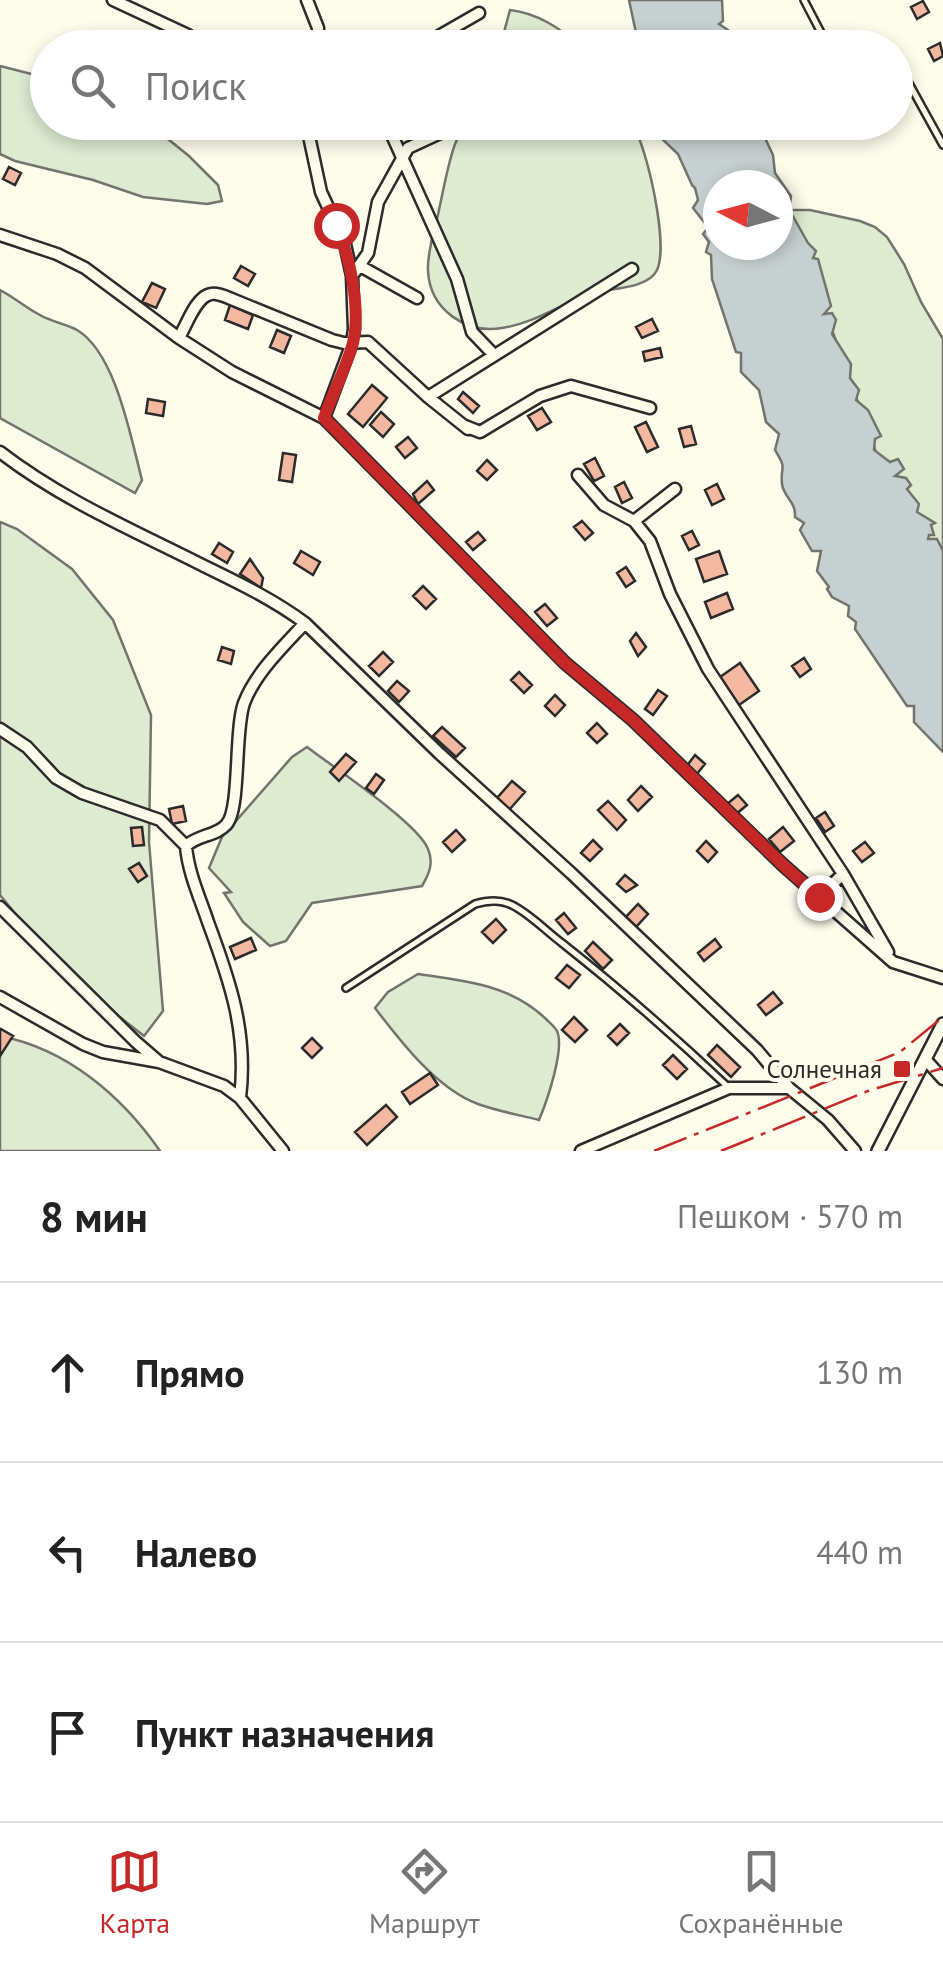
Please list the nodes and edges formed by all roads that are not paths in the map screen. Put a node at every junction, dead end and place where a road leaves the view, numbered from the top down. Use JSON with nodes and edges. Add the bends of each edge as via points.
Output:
{"nodes":[{"id":1,"x":112,"y":0,"type":"edge"},
{"id":2,"x":307,"y":0,"type":"edge"},
{"id":3,"x":804,"y":0,"type":"edge"},
{"id":4,"x":480,"y":13,"type":"dead end"},
{"id":5,"x":177,"y":30,"type":"edge"},
{"id":6,"x":318,"y":30,"type":"edge"},
{"id":7,"x":450,"y":30,"type":"edge"},
{"id":8,"x":820,"y":30,"type":"edge"},
{"id":9,"x":913,"y":90,"type":"edge"},
{"id":10,"x":310,"y":140,"type":"edge"},
{"id":11,"x":395,"y":140,"type":"edge"},
{"id":12,"x":425,"y":140,"type":"edge"},
{"id":13,"x":943,"y":144,"type":"edge"},
{"id":14,"x":403,"y":157,"type":"junction"},
{"id":15,"x":0,"y":235,"type":"edge"},
{"id":16,"x":360,"y":266,"type":"junction"},
{"id":17,"x":632,"y":269,"type":"dead end"},
{"id":18,"x":352,"y":276,"type":"junction"},
{"id":19,"x":417,"y":298,"type":"dead end"},
{"id":20,"x":179,"y":338,"type":"junction"},
{"id":21,"x":352,"y":343,"type":"junction"},
{"id":22,"x":494,"y":355,"type":"junction"},
{"id":23,"x":428,"y":397,"type":"junction"},
{"id":24,"x":650,"y":408,"type":"dead end"},
{"id":25,"x":324,"y":418,"type":"junction"},
{"id":26,"x":0,"y":452,"type":"edge"},
{"id":27,"x":578,"y":476,"type":"dead end"},
{"id":28,"x":675,"y":489,"type":"dead end"},
{"id":29,"x":634,"y":520,"type":"junction"},
{"id":30,"x":306,"y":623,"type":"junction"},
{"id":31,"x":0,"y":730,"type":"edge"},
{"id":32,"x":186,"y":846,"type":"junction"},
{"id":33,"x":843,"y":874,"type":"junction"},
{"id":34,"x":819,"y":897,"type":"junction"},
{"id":35,"x":0,"y":907,"type":"edge"},
{"id":36,"x":893,"y":962,"type":"junction"},
{"id":37,"x":943,"y":978,"type":"edge"},
{"id":38,"x":346,"y":988,"type":"dead end"},
{"id":39,"x":0,"y":998,"type":"edge"},
{"id":40,"x":943,"y":1024,"type":"edge"},
{"id":41,"x":926,"y":1060,"type":"junction"},
{"id":42,"x":159,"y":1062,"type":"junction"},
{"id":43,"x":943,"y":1079,"type":"edge"},
{"id":44,"x":729,"y":1088,"type":"junction"},
{"id":45,"x":789,"y":1088,"type":"junction"},
{"id":46,"x":240,"y":1098,"type":"junction"},
{"id":47,"x":283,"y":1151,"type":"edge"},
{"id":48,"x":581,"y":1151,"type":"edge"},
{"id":49,"x":855,"y":1151,"type":"edge"},
{"id":50,"x":878,"y":1151,"type":"edge"}],
"edges":[{"from":1,"to":5,"type":"street"},
{"from":2,"to":6,"type":"street"},
{"from":3,"to":8,"type":"lane"},
{"from":4,"to":7,"type":"street"},
{"from":9,"to":13,"type":"lane"},
{"from":10,"to":18,"type":"street"},
{"from":11,"to":14,"type":"street"},
{"from":12,"to":14,"type":"street"},
{"from":14,"to":16,"type":"street","via":[[378,202]]},
{"from":14,"to":22,"type":"street","via":[[472,332]]},
{"from":15,"to":20,"type":"street","via":[[85,268]]},
{"from":16,"to":18,"type":"street"},
{"from":16,"to":19,"type":"street"},
{"from":17,"to":22,"type":"street"},
{"from":18,"to":21,"type":"street"},
{"from":20,"to":21,"type":"street","via":[[198,303],[211,294]]},
{"from":20,"to":25,"type":"street"},
{"from":21,"to":23,"type":"street","via":[[368,342]]},
{"from":21,"to":25,"type":"street"},
{"from":22,"to":23,"type":"street"},
{"from":23,"to":24,"type":"street","via":[[480,432],[540,396],[571,386]]},
{"from":25,"to":34,"type":"street","via":[[565,663]]},
{"from":26,"to":30,"type":"street","via":[[41,482]]},
{"from":27,"to":29,"type":"street","via":[[604,506]]},
{"from":28,"to":29,"type":"street"},
{"from":29,"to":33,"type":"street","via":[[708,669]]},
{"from":30,"to":32,"type":"street","via":[[253,683],[244,705],[231,818]]},
{"from":30,"to":45,"type":"street","via":[[757,1050]]},
{"from":31,"to":32,"type":"street","via":[[56,778],[160,820]]},
{"from":32,"to":46,"type":"street","via":[[242,1034]]},
{"from":33,"to":34,"type":"street"},
{"from":33,"to":36,"type":"street"},
{"from":34,"to":36,"type":"street"},
{"from":35,"to":42,"type":"street"},
{"from":36,"to":37,"type":"street"},
{"from":38,"to":44,"type":"lane","via":[[475,904],[503,902],[585,961]]},
{"from":39,"to":42,"type":"street","via":[[93,1048]]},
{"from":40,"to":41,"type":"street"},
{"from":41,"to":43,"type":"street"},
{"from":41,"to":50,"type":"street"},
{"from":42,"to":46,"type":"street"},
{"from":44,"to":45,"type":"street"},
{"from":44,"to":48,"type":"street"},
{"from":45,"to":49,"type":"street"},
{"from":46,"to":47,"type":"street"}]}
